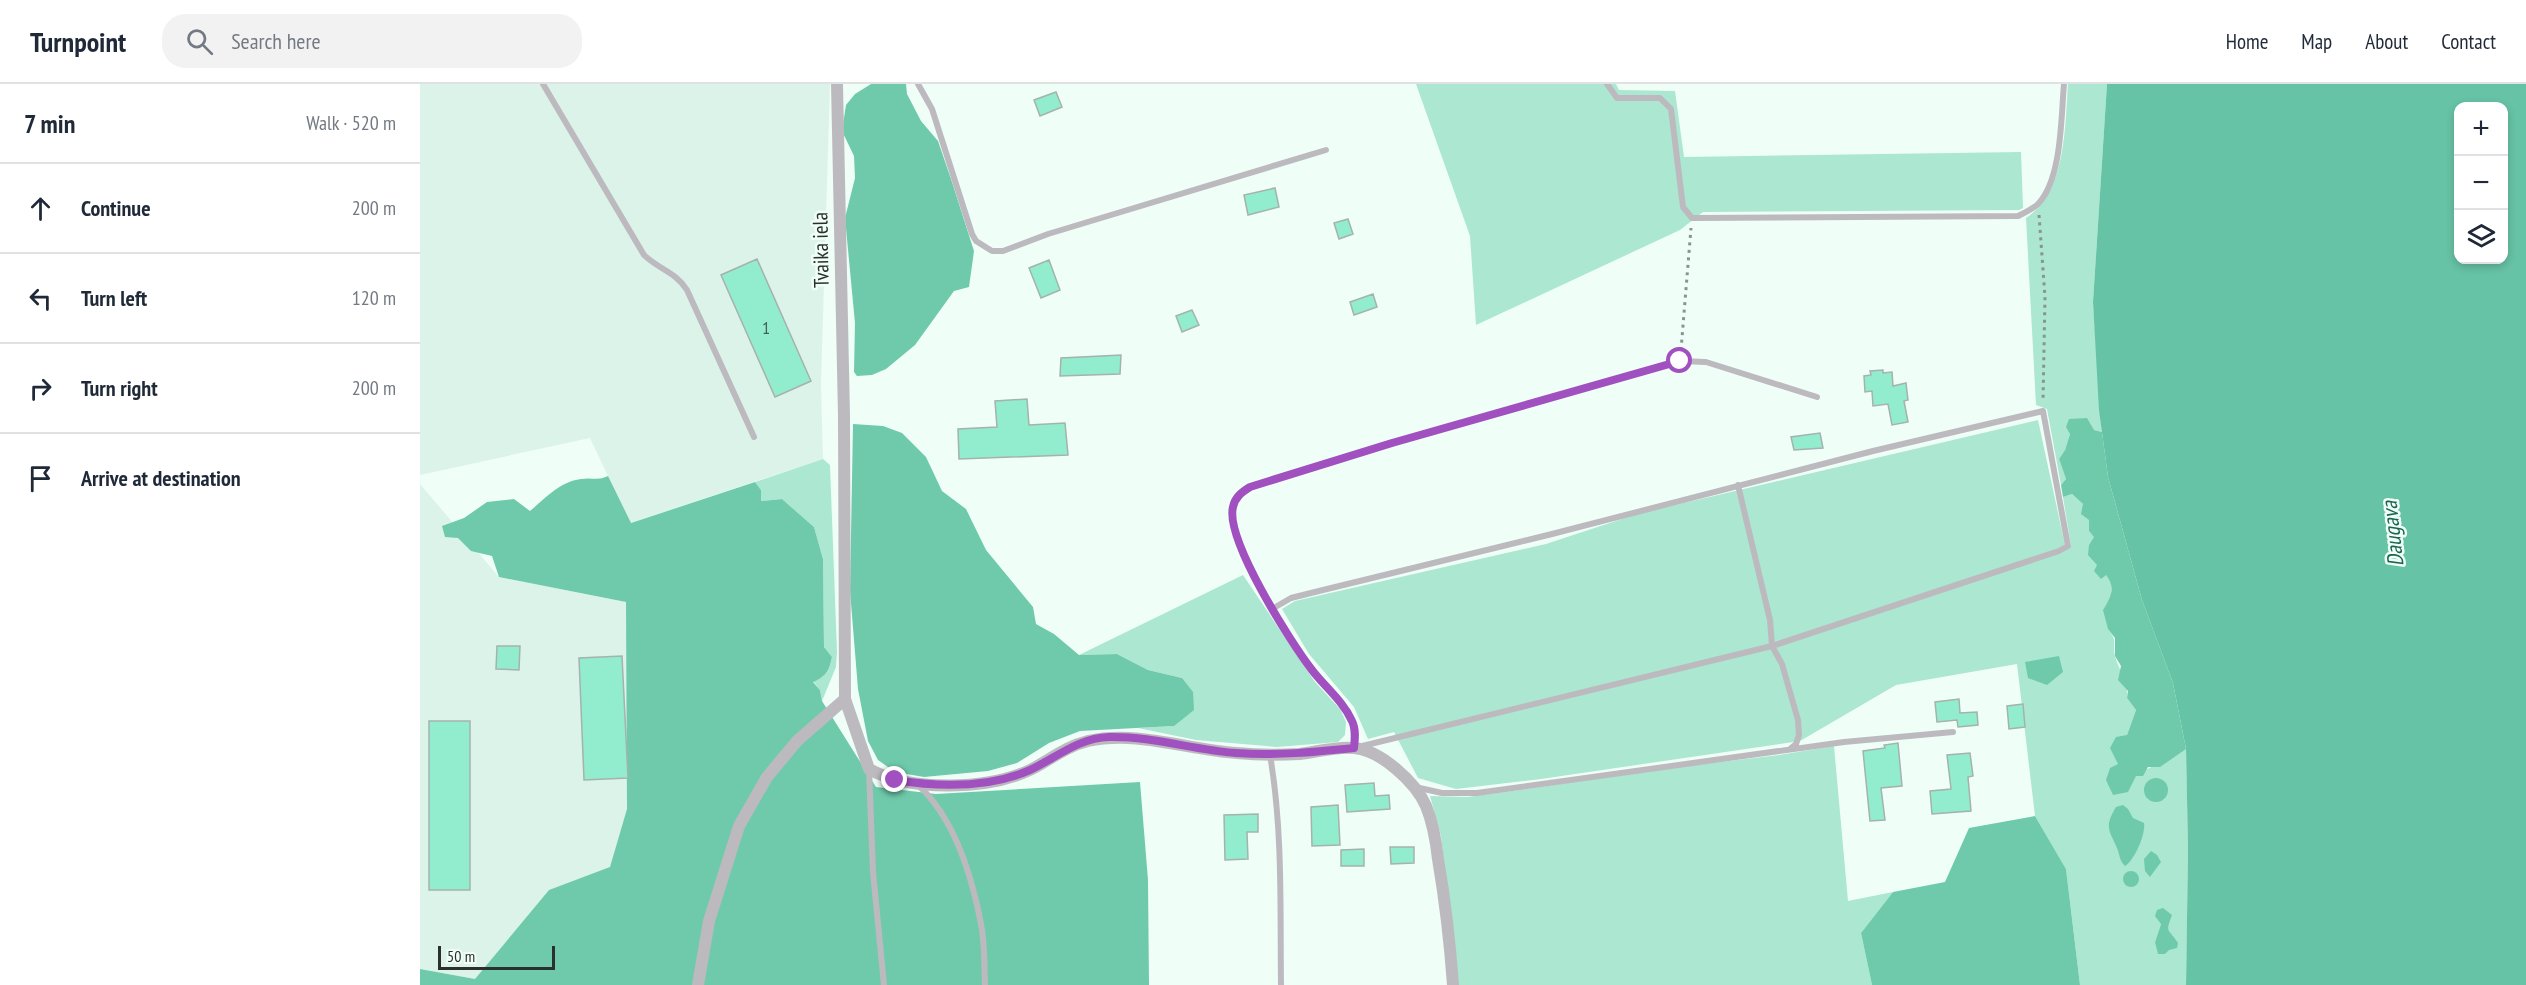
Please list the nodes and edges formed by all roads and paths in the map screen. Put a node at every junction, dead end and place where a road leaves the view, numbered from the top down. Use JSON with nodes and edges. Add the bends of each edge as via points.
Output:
{"nodes":[{"id":1,"x":543,"y":84,"type":"edge"},
{"id":2,"x":837,"y":84,"type":"edge"},
{"id":3,"x":918,"y":84,"type":"edge"},
{"id":4,"x":1607,"y":84,"type":"edge"},
{"id":5,"x":2064,"y":84,"type":"edge"},
{"id":6,"x":1326,"y":150,"type":"dead end"},
{"id":7,"x":2038,"y":204,"type":"junction"},
{"id":8,"x":1692,"y":218,"type":"junction"},
{"id":9,"x":1680,"y":361,"type":"junction"},
{"id":10,"x":1817,"y":397,"type":"dead end"},
{"id":11,"x":2043,"y":411,"type":"junction"},
{"id":12,"x":754,"y":437,"type":"dead end"},
{"id":13,"x":1738,"y":485,"type":"junction"},
{"id":14,"x":1272,"y":609,"type":"junction"},
{"id":15,"x":1772,"y":646,"type":"junction"},
{"id":16,"x":845,"y":699,"type":"junction"},
{"id":17,"x":1953,"y":732,"type":"dead end"},
{"id":18,"x":1354,"y":748,"type":"junction"},
{"id":19,"x":1790,"y":750,"type":"junction"},
{"id":20,"x":1270,"y":754,"type":"junction"},
{"id":21,"x":869,"y":769,"type":"junction"},
{"id":22,"x":916,"y":783,"type":"junction"},
{"id":23,"x":1415,"y":787,"type":"junction"},
{"id":24,"x":698,"y":985,"type":"edge"},
{"id":25,"x":884,"y":985,"type":"edge"},
{"id":26,"x":985,"y":985,"type":"edge"},
{"id":27,"x":1281,"y":985,"type":"edge"},
{"id":28,"x":1453,"y":985,"type":"edge"}],
"edges":[{"from":1,"to":12,"type":"lane","via":[[644,255],[677,276],[687,290]]},
{"from":2,"to":16,"type":"street","name":"Tvaika iela"},
{"from":3,"to":6,"type":"lane","via":[[943,140],[972,234],[992,251],[1003,251]]},
{"from":4,"to":8,"type":"lane","via":[[1617,98],[1660,98],[1671,109],[1683,207]]},
{"from":5,"to":7,"type":"lane","via":[[2059,142],[2050,182]]},
{"from":7,"to":8,"type":"lane","via":[[2018,216]]},
{"from":7,"to":11,"type":"path","via":[[2044,297]]},
{"from":8,"to":9,"type":"path"},
{"from":9,"to":10,"type":"lane","via":[[1706,362]]},
{"from":9,"to":14,"type":"lane","via":[[1392,443],[1243,491],[1232,508],[1233,522]]},
{"from":11,"to":13,"type":"lane"},
{"from":11,"to":15,"type":"lane","via":[[2068,546]]},
{"from":13,"to":14,"type":"lane","via":[[1291,598]]},
{"from":13,"to":15,"type":"lane","via":[[1770,620]]},
{"from":14,"to":18,"type":"lane","via":[[1311,669],[1354,723]]},
{"from":15,"to":18,"type":"lane"},
{"from":15,"to":19,"type":"lane","via":[[1782,664],[1798,720],[1799,735]]},
{"from":16,"to":21,"type":"street","name":"Tvaika iela"},
{"from":16,"to":24,"type":"street","via":[[797,741],[767,777],[739,826],[709,921]]},
{"from":17,"to":19,"type":"lane"},
{"from":18,"to":20,"type":"street"},
{"from":18,"to":23,"type":"street","via":[[1382,759]]},
{"from":19,"to":23,"type":"lane","via":[[1477,793],[1442,793]]},
{"from":20,"to":22,"type":"street","via":[[1107,737],[1061,751],[1007,779]]},
{"from":20,"to":27,"type":"lane","via":[[1278,829]]},
{"from":21,"to":22,"type":"street","via":[[895,780]]},
{"from":21,"to":25,"type":"lane","via":[[873,872]]},
{"from":22,"to":26,"type":"lane","via":[[933,798],[962,855],[982,926]]},
{"from":23,"to":28,"type":"street","via":[[1433,828]]}]}
